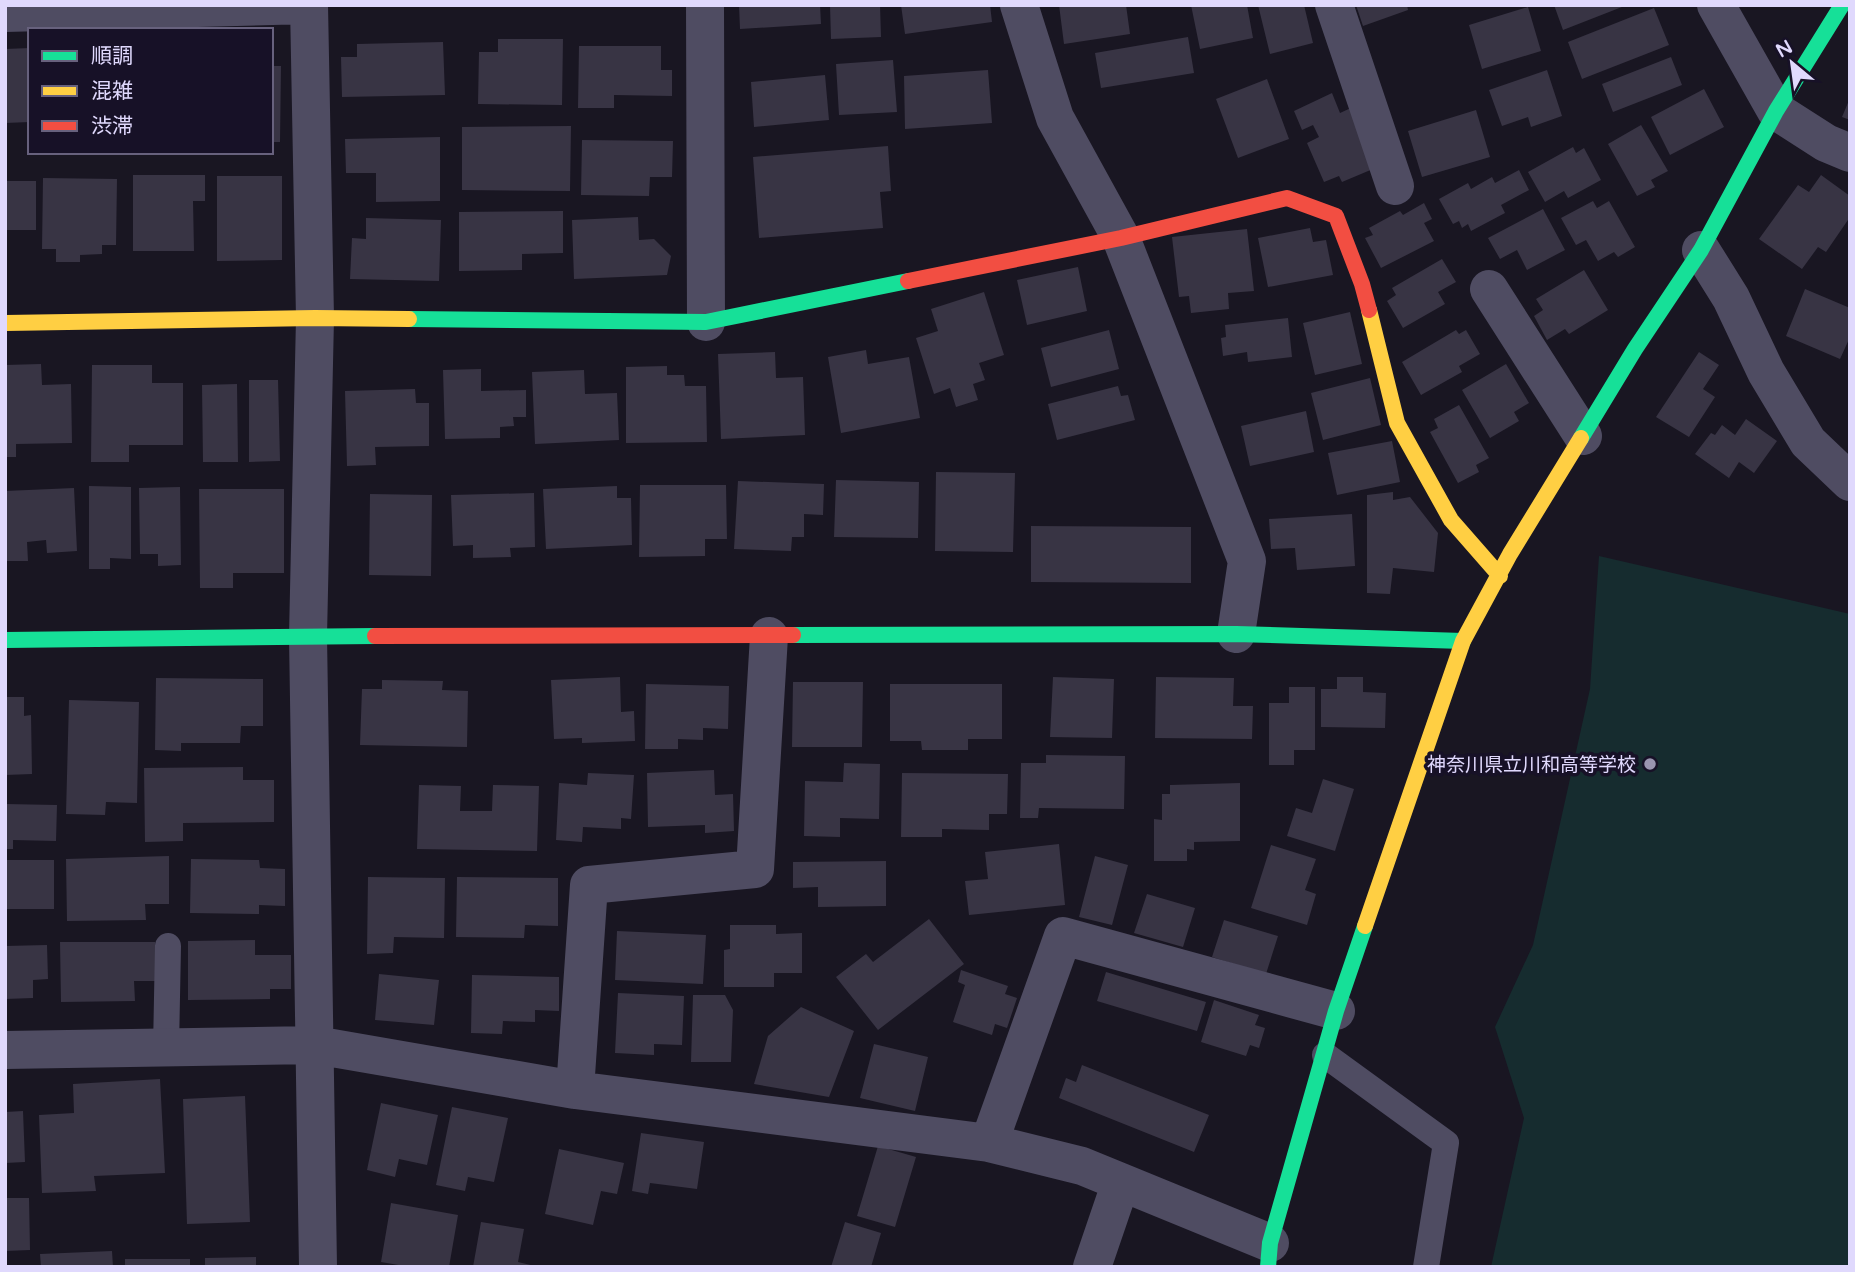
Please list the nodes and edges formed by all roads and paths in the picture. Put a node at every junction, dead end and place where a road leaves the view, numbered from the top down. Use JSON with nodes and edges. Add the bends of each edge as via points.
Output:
{"nodes":[{"id":1,"x":705,"y":5,"type":"edge"},
{"id":2,"x":1019,"y":5,"type":"edge"},
{"id":3,"x":1334,"y":5,"type":"edge"},
{"id":4,"x":1716,"y":5,"type":"edge"},
{"id":5,"x":1842,"y":5,"type":"edge"},
{"id":6,"x":18,"y":10,"type":"edge"},
{"id":7,"x":1776,"y":111,"type":"junction"},
{"id":8,"x":1850,"y":153,"type":"edge"},
{"id":9,"x":1395,"y":186,"type":"dead end"},
{"id":10,"x":1121,"y":237,"type":"junction"},
{"id":11,"x":1701,"y":250,"type":"junction"},
{"id":12,"x":1489,"y":289,"type":"dead end"},
{"id":13,"x":315,"y":318,"type":"junction"},
{"id":14,"x":706,"y":322,"type":"junction"},
{"id":15,"x":5,"y":323,"type":"edge"},
{"id":16,"x":1583,"y":436,"type":"junction"},
{"id":17,"x":1850,"y":482,"type":"edge"},
{"id":18,"x":1500,"y":576,"type":"junction"},
{"id":19,"x":1236,"y":634,"type":"junction"},
{"id":20,"x":307,"y":636,"type":"junction"},
{"id":21,"x":769,"y":636,"type":"junction"},
{"id":22,"x":5,"y":640,"type":"edge"},
{"id":23,"x":1463,"y":641,"type":"junction"},
{"id":24,"x":168,"y":946,"type":"dead end"},
{"id":25,"x":1336,"y":1012,"type":"junction"},
{"id":26,"x":315,"y":1045,"type":"junction"},
{"id":27,"x":166,"y":1049,"type":"junction"},
{"id":28,"x":5,"y":1050,"type":"edge"},
{"id":29,"x":1325,"y":1055,"type":"junction"},
{"id":30,"x":575,"y":1090,"type":"junction"},
{"id":31,"x":989,"y":1143,"type":"junction"},
{"id":32,"x":1121,"y":1182,"type":"junction"},
{"id":33,"x":1269,"y":1255,"type":"edge"},
{"id":34,"x":318,"y":1267,"type":"edge"},
{"id":35,"x":1092,"y":1267,"type":"edge"},
{"id":36,"x":1426,"y":1267,"type":"edge"}],
"edges":[{"from":1,"to":14,"type":"street"},
{"from":2,"to":10,"type":"street","via":[[1055,118]]},
{"from":3,"to":9,"type":"street"},
{"from":4,"to":7,"type":"street"},
{"from":5,"to":7,"type":"street"},
{"from":6,"to":13,"type":"street","via":[[309,5]]},
{"from":7,"to":8,"type":"street","via":[[1826,144]]},
{"from":7,"to":11,"type":"street"},
{"from":10,"to":14,"type":"street"},
{"from":10,"to":18,"type":"street","via":[[1287,198],[1336,216],[1362,284],[1397,423],[1451,520]]},
{"from":10,"to":19,"type":"street","via":[[1247,561]]},
{"from":11,"to":16,"type":"street"},
{"from":11,"to":17,"type":"street","via":[[1808,442]]},
{"from":12,"to":16,"type":"street"},
{"from":13,"to":14,"type":"street"},
{"from":13,"to":15,"type":"street"},
{"from":13,"to":20,"type":"street"},
{"from":16,"to":18,"type":"street"},
{"from":18,"to":23,"type":"street"},
{"from":19,"to":21,"type":"street"},
{"from":19,"to":23,"type":"street"},
{"from":20,"to":21,"type":"street"},
{"from":20,"to":22,"type":"street"},
{"from":20,"to":26,"type":"street"},
{"from":21,"to":30,"type":"street","via":[[755,869],[589,885]]},
{"from":23,"to":25,"type":"street"},
{"from":24,"to":27,"type":"lane"},
{"from":25,"to":29,"type":"street"},
{"from":25,"to":31,"type":"street","via":[[1063,936]]},
{"from":26,"to":27,"type":"street"},
{"from":26,"to":30,"type":"street"},
{"from":26,"to":34,"type":"street"},
{"from":27,"to":28,"type":"street"},
{"from":29,"to":33,"type":"street"},
{"from":29,"to":36,"type":"lane","via":[[1446,1143]]},
{"from":30,"to":31,"type":"street"},
{"from":31,"to":32,"type":"street","via":[[1082,1166]]},
{"from":32,"to":33,"type":"street"},
{"from":32,"to":35,"type":"street"}]}
